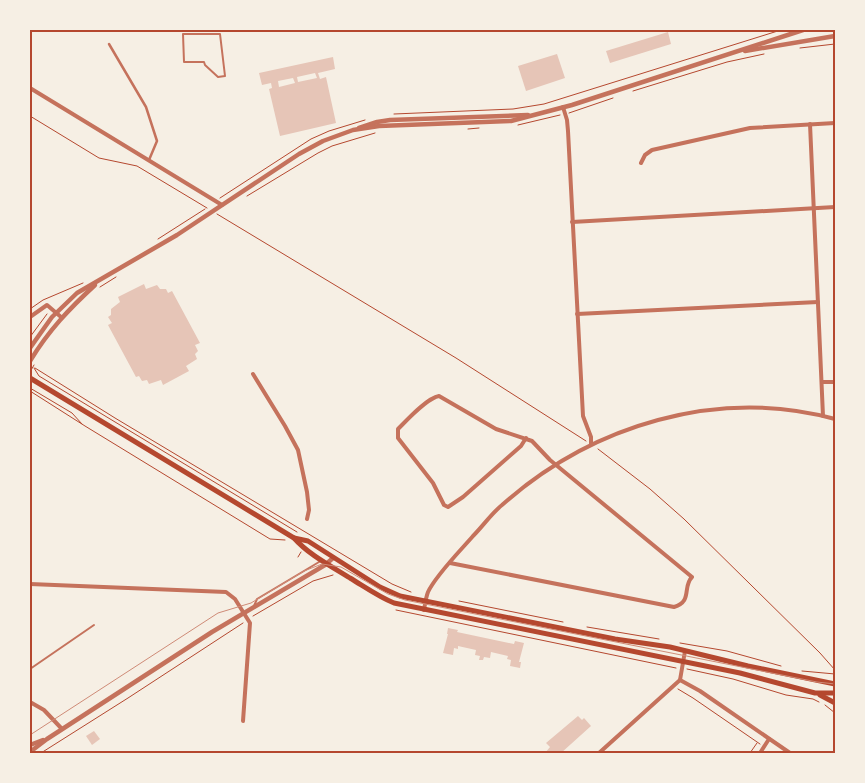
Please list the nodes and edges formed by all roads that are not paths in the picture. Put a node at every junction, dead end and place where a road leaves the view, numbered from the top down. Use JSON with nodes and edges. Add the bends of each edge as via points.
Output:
{"nodes":[{"id":1,"x":803,"y":30,"type":"edge"},
{"id":2,"x":835,"y":36,"type":"edge"},
{"id":3,"x":109,"y":44,"type":"dead end"},
{"id":4,"x":724,"y":55,"type":"junction"},
{"id":5,"x":184,"y":58,"type":"joint"},
{"id":6,"x":30,"y":88,"type":"edge"},
{"id":7,"x":563,"y":107,"type":"junction"},
{"id":8,"x":835,"y":123,"type":"edge"},
{"id":9,"x":810,"y":124,"type":"junction"},
{"id":10,"x":149,"y":160,"type":"junction"},
{"id":11,"x":641,"y":163,"type":"dead end"},
{"id":12,"x":222,"y":205,"type":"junction"},
{"id":13,"x":835,"y":207,"type":"edge"},
{"id":14,"x":814,"y":208,"type":"junction"},
{"id":15,"x":572,"y":222,"type":"junction"},
{"id":16,"x":99,"y":285,"type":"junction"},
{"id":17,"x":818,"y":302,"type":"junction"},
{"id":18,"x":56,"y":313,"type":"junction"},
{"id":19,"x":577,"y":314,"type":"junction"},
{"id":20,"x":30,"y":317,"type":"edge"},
{"id":21,"x":61,"y":317,"type":"junction"},
{"id":22,"x":30,"y":348,"type":"edge"},
{"id":23,"x":32,"y":362,"type":"edge"},
{"id":24,"x":253,"y":374,"type":"dead end"},
{"id":25,"x":30,"y":378,"type":"edge"},
{"id":26,"x":822,"y":382,"type":"junction"},
{"id":27,"x":835,"y":382,"type":"edge"},
{"id":28,"x":823,"y":416,"type":"junction"},
{"id":29,"x":835,"y":419,"type":"edge"},
{"id":30,"x":526,"y":438,"type":"junction"},
{"id":31,"x":591,"y":444,"type":"junction"},
{"id":32,"x":555,"y":464,"type":"junction"},
{"id":33,"x":307,"y":519,"type":"dead end"},
{"id":34,"x":294,"y":538,"type":"junction"},
{"id":35,"x":333,"y":558,"type":"junction"},
{"id":36,"x":322,"y":560,"type":"junction"},
{"id":37,"x":450,"y":563,"type":"junction"},
{"id":38,"x":328,"y":564,"type":"junction"},
{"id":39,"x":30,"y":584,"type":"edge"},
{"id":40,"x":426,"y":601,"type":"junction"},
{"id":41,"x":253,"y":608,"type":"junction"},
{"id":42,"x":424,"y":610,"type":"junction"},
{"id":43,"x":244,"y":613,"type":"junction"},
{"id":44,"x":94,"y":625,"type":"dead end"},
{"id":45,"x":685,"y":651,"type":"junction"},
{"id":46,"x":683,"y":661,"type":"junction"},
{"id":47,"x":30,"y":669,"type":"edge"},
{"id":48,"x":680,"y":680,"type":"junction"},
{"id":49,"x":835,"y":683,"type":"edge"},
{"id":50,"x":815,"y":693,"type":"junction"},
{"id":51,"x":835,"y":693,"type":"edge"},
{"id":52,"x":30,"y":702,"type":"edge"},
{"id":53,"x":835,"y":703,"type":"edge"},
{"id":54,"x":243,"y":721,"type":"dead end"},
{"id":55,"x":62,"y":729,"type":"junction"},
{"id":56,"x":46,"y":739,"type":"junction"},
{"id":57,"x":769,"y":739,"type":"junction"},
{"id":58,"x":30,"y":745,"type":"edge"},
{"id":59,"x":30,"y":752,"type":"edge"},
{"id":60,"x":599,"y":753,"type":"edge"},
{"id":61,"x":760,"y":753,"type":"edge"},
{"id":62,"x":790,"y":753,"type":"edge"}],
"edges":[{"from":1,"to":4,"type":"street"},
{"from":2,"to":4,"type":"street"},
{"from":3,"to":10,"type":"street","via":[[146,107],[158,141]]},
{"from":4,"to":7,"type":"street"},
{"from":5,"to":5,"type":"lane","via":[[183,34],[220,34],[225,76],[218,77],[204,62],[184,62]]},
{"from":6,"to":10,"type":"street"},
{"from":7,"to":12,"type":"street","via":[[537,115],[390,120],[365,125],[299,154]]},
{"from":7,"to":15,"type":"street","via":[[568,131]]},
{"from":8,"to":9,"type":"street"},
{"from":9,"to":11,"type":"street","via":[[750,128],[652,150]]},
{"from":9,"to":14,"type":"street"},
{"from":10,"to":12,"type":"street"},
{"from":12,"to":16,"type":"street"},
{"from":13,"to":14,"type":"street"},
{"from":14,"to":15,"type":"street"},
{"from":14,"to":17,"type":"street"},
{"from":15,"to":19,"type":"street"},
{"from":16,"to":18,"type":"street","via":[[77,293]]},
{"from":16,"to":21,"type":"street"},
{"from":17,"to":19,"type":"street"},
{"from":17,"to":26,"type":"street"},
{"from":18,"to":20,"type":"street","via":[[47,305]]},
{"from":18,"to":21,"type":"street"},
{"from":18,"to":22,"type":"street"},
{"from":19,"to":31,"type":"street","via":[[583,416]]},
{"from":21,"to":23,"type":"street","via":[[44,338]]},
{"from":24,"to":33,"type":"street","via":[[298,450],[307,492]]},
{"from":25,"to":34,"type":"main road"},
{"from":26,"to":27,"type":"street"},
{"from":26,"to":28,"type":"street"},
{"from":28,"to":29,"type":"street"},
{"from":28,"to":31,"type":"street","via":[[764,408],[705,410],[664,418]]},
{"from":30,"to":30,"type":"street","via":[[496,429],[439,396],[433,397],[396,433],[448,507],[463,498]]},
{"from":30,"to":32,"type":"street"},
{"from":31,"to":32,"type":"street"},
{"from":32,"to":37,"type":"street","via":[[500,506]]},
{"from":32,"to":37,"type":"street","via":[[692,576],[682,603],[674,608]]},
{"from":34,"to":35,"type":"main road","via":[[308,541]]},
{"from":34,"to":36,"type":"main road"},
{"from":35,"to":38,"type":"street"},
{"from":35,"to":40,"type":"main road","via":[[388,592]]},
{"from":36,"to":38,"type":"main road"},
{"from":36,"to":41,"type":"lane","via":[[257,599]]},
{"from":37,"to":40,"type":"street","via":[[429,590]]},
{"from":38,"to":41,"type":"street"},
{"from":38,"to":42,"type":"main road","via":[[385,600]]},
{"from":39,"to":43,"type":"street","via":[[226,592]]},
{"from":40,"to":42,"type":"street"},
{"from":40,"to":45,"type":"main road"},
{"from":41,"to":43,"type":"street"},
{"from":42,"to":46,"type":"main road"},
{"from":43,"to":54,"type":"street","via":[[250,623]]},
{"from":43,"to":55,"type":"street"},
{"from":44,"to":47,"type":"lane"},
{"from":45,"to":46,"type":"street"},
{"from":45,"to":49,"type":"main road"},
{"from":46,"to":48,"type":"street"},
{"from":46,"to":50,"type":"main road"},
{"from":48,"to":57,"type":"street"},
{"from":48,"to":60,"type":"street"},
{"from":50,"to":51,"type":"main road"},
{"from":50,"to":53,"type":"main road"},
{"from":52,"to":55,"type":"street","via":[[44,710]]},
{"from":55,"to":56,"type":"street"},
{"from":56,"to":58,"type":"street"},
{"from":56,"to":59,"type":"street"},
{"from":57,"to":61,"type":"street"},
{"from":57,"to":62,"type":"street"}]}
